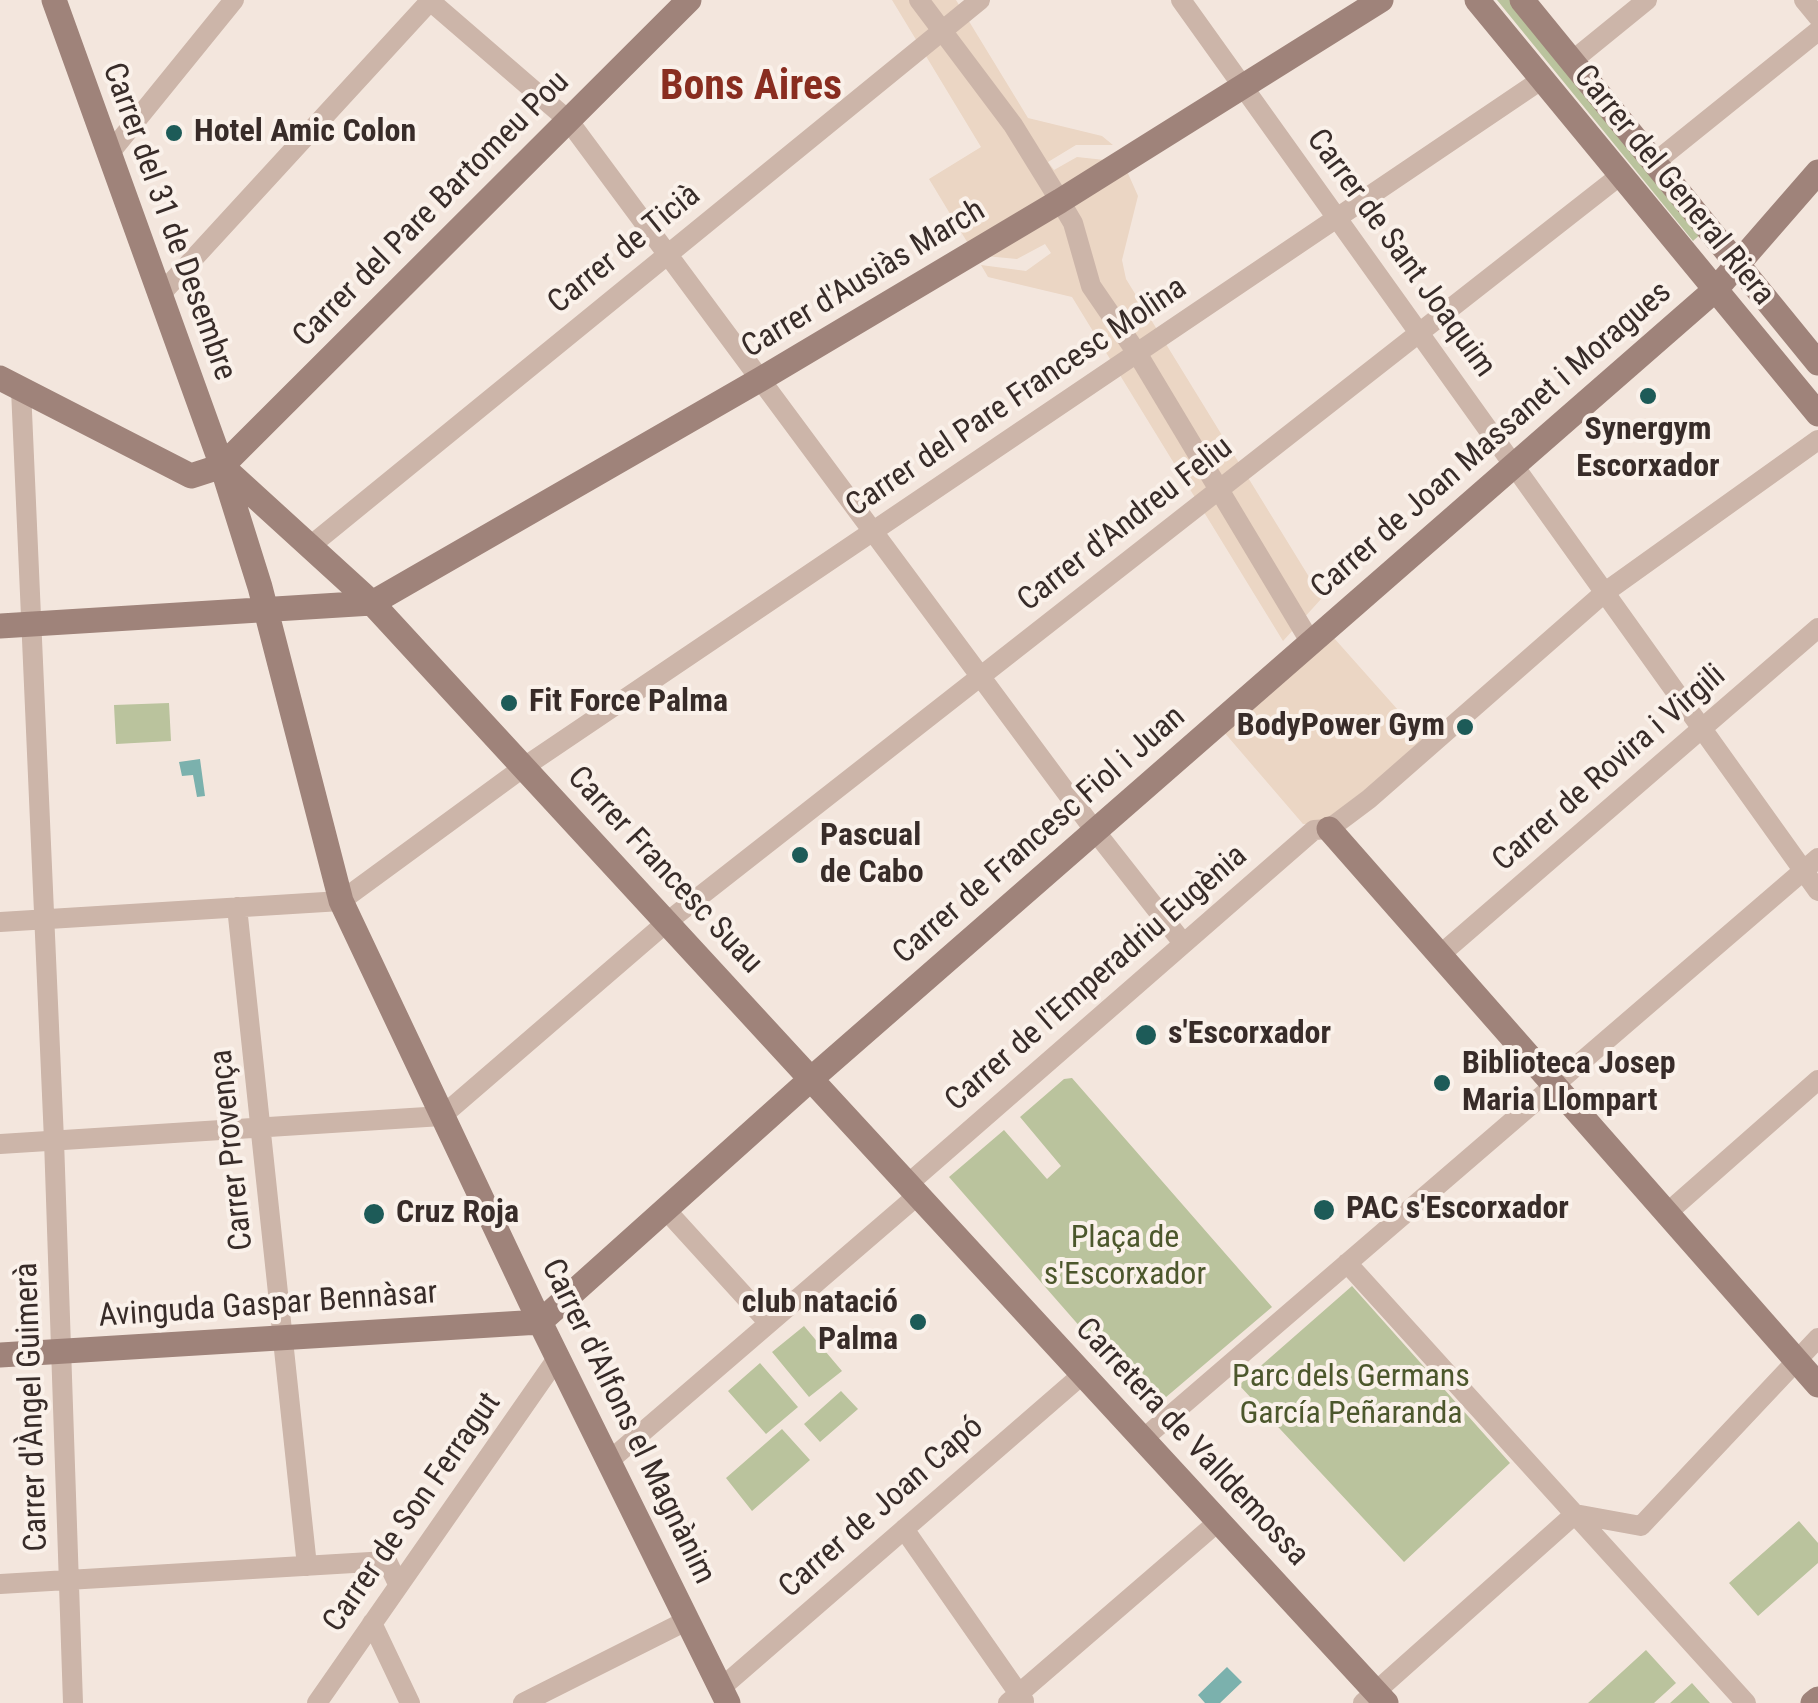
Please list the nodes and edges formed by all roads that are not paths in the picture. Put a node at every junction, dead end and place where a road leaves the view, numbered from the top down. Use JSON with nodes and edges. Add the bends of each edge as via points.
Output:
{"nodes":[{"id":1,"x":54,"y":0,"type":"edge"},
{"id":2,"x":234,"y":0,"type":"edge"},
{"id":3,"x":430,"y":0,"type":"edge"},
{"id":4,"x":689,"y":0,"type":"edge"},
{"id":5,"x":920,"y":0,"type":"edge"},
{"id":6,"x":980,"y":0,"type":"edge"},
{"id":7,"x":1181,"y":0,"type":"edge"},
{"id":8,"x":1380,"y":0,"type":"edge"},
{"id":9,"x":1477,"y":0,"type":"edge"},
{"id":10,"x":1522,"y":0,"type":"edge"},
{"id":11,"x":1647,"y":0,"type":"edge"},
{"id":12,"x":1804,"y":0,"type":"edge"},
{"id":13,"x":1818,"y":18,"type":"edge"},
{"id":14,"x":1818,"y":31,"type":"edge"},
{"id":15,"x":940,"y":32,"type":"junction"},
{"id":16,"x":1572,"y":62,"type":"junction"},
{"id":17,"x":1544,"y":78,"type":"junction"},
{"id":18,"x":1244,"y":88,"type":"junction"},
{"id":19,"x":568,"y":120,"type":"junction"},
{"id":20,"x":109,"y":154,"type":"junction"},
{"id":21,"x":1654,"y":163,"type":"junction"},
{"id":22,"x":1818,"y":172,"type":"edge"},
{"id":23,"x":1622,"y":174,"type":"junction"},
{"id":24,"x":1060,"y":201,"type":"junction"},
{"id":25,"x":1337,"y":218,"type":"junction"},
{"id":26,"x":668,"y":254,"type":"junction"},
{"id":27,"x":1739,"y":266,"type":"junction"},
{"id":28,"x":1716,"y":290,"type":"junction"},
{"id":29,"x":160,"y":295,"type":"junction"},
{"id":30,"x":1419,"y":333,"type":"junction"},
{"id":31,"x":1137,"y":353,"type":"junction"},
{"id":32,"x":1818,"y":362,"type":"edge"},
{"id":33,"x":761,"y":379,"type":"junction"},
{"id":34,"x":10,"y":384,"type":"edge"},
{"id":35,"x":1818,"y":414,"type":"edge"},
{"id":36,"x":1818,"y":440,"type":"edge"},
{"id":37,"x":222,"y":466,"type":"junction"},
{"id":38,"x":1514,"y":466,"type":"junction"},
{"id":39,"x":1219,"y":490,"type":"junction"},
{"id":40,"x":874,"y":531,"type":"junction"},
{"id":41,"x":309,"y":548,"type":"junction"},
{"id":42,"x":1604,"y":592,"type":"junction"},
{"id":43,"x":372,"y":602,"type":"junction"},
{"id":44,"x":265,"y":608,"type":"junction"},
{"id":45,"x":32,"y":624,"type":"junction"},
{"id":46,"x":0,"y":626,"type":"edge"},
{"id":47,"x":1818,"y":628,"type":"edge"},
{"id":48,"x":1311,"y":642,"type":"junction"},
{"id":49,"x":982,"y":675,"type":"junction"},
{"id":50,"x":1703,"y":730,"type":"junction"},
{"id":51,"x":524,"y":767,"type":"junction"},
{"id":52,"x":1329,"y":828,"type":"junction"},
{"id":53,"x":1095,"y":831,"type":"junction"},
{"id":54,"x":1811,"y":864,"type":"edge"},
{"id":55,"x":1818,"y":891,"type":"edge"},
{"id":56,"x":341,"y":900,"type":"junction"},
{"id":57,"x":237,"y":907,"type":"junction"},
{"id":58,"x":44,"y":919,"type":"junction"},
{"id":59,"x":0,"y":922,"type":"edge"},
{"id":60,"x":667,"y":922,"type":"junction"},
{"id":61,"x":1183,"y":943,"type":"junction"},
{"id":62,"x":1441,"y":954,"type":"junction"},
{"id":63,"x":812,"y":1079,"type":"junction"},
{"id":64,"x":1818,"y":1080,"type":"edge"},
{"id":65,"x":1554,"y":1084,"type":"junction"},
{"id":66,"x":442,"y":1116,"type":"junction"},
{"id":67,"x":260,"y":1127,"type":"junction"},
{"id":68,"x":54,"y":1140,"type":"junction"},
{"id":69,"x":0,"y":1144,"type":"edge"},
{"id":70,"x":913,"y":1189,"type":"junction"},
{"id":71,"x":666,"y":1210,"type":"junction"},
{"id":72,"x":1667,"y":1213,"type":"junction"},
{"id":73,"x":1348,"y":1263,"type":"junction"},
{"id":74,"x":540,"y":1322,"type":"junction"},
{"id":75,"x":768,"y":1322,"type":"junction"},
{"id":76,"x":284,"y":1338,"type":"junction"},
{"id":77,"x":1818,"y":1338,"type":"edge"},
{"id":78,"x":62,"y":1351,"type":"junction"},
{"id":79,"x":0,"y":1355,"type":"edge"},
{"id":80,"x":558,"y":1357,"type":"junction"},
{"id":81,"x":1796,"y":1360,"type":"junction"},
{"id":82,"x":1083,"y":1374,"type":"junction"},
{"id":83,"x":1818,"y":1386,"type":"edge"},
{"id":84,"x":1143,"y":1439,"type":"junction"},
{"id":85,"x":609,"y":1461,"type":"junction"},
{"id":86,"x":1575,"y":1514,"type":"junction"},
{"id":87,"x":1219,"y":1521,"type":"junction"},
{"id":88,"x":904,"y":1529,"type":"junction"},
{"id":89,"x":308,"y":1566,"type":"junction"},
{"id":90,"x":68,"y":1580,"type":"junction"},
{"id":91,"x":0,"y":1584,"type":"edge"},
{"id":92,"x":398,"y":1584,"type":"junction"},
{"id":93,"x":688,"y":1620,"type":"junction"},
{"id":94,"x":372,"y":1622,"type":"junction"},
{"id":95,"x":724,"y":1695,"type":"edge"},
{"id":96,"x":1375,"y":1699,"type":"edge"},
{"id":97,"x":1018,"y":1700,"type":"edge"},
{"id":98,"x":72,"y":1703,"type":"edge"},
{"id":99,"x":317,"y":1703,"type":"edge"},
{"id":100,"x":410,"y":1703,"type":"edge"},
{"id":101,"x":523,"y":1703,"type":"edge"},
{"id":102,"x":1746,"y":1703,"type":"edge"}],
"edges":[{"from":1,"to":20,"type":"street","name":"Carrer del 31 de Desembre"},
{"from":2,"to":20,"type":"street"},
{"from":3,"to":19,"type":"street"},
{"from":3,"to":29,"type":"street"},
{"from":4,"to":19,"type":"street","name":"Carrer del Pare Bartomeu Pou"},
{"from":5,"to":15,"type":"street"},
{"from":6,"to":15,"type":"street","name":"Carrer de Ticià"},
{"from":7,"to":18,"type":"street","name":"Carrer de Sant Joaquim"},
{"from":8,"to":18,"type":"street","name":"Carrer d'Ausiàs March"},
{"from":9,"to":17,"type":"street","name":"Carrer del General Riera"},
{"from":10,"to":16,"type":"street","name":"Carrer del General Riera"},
{"from":11,"to":16,"type":"street"},
{"from":12,"to":13,"type":"street"},
{"from":14,"to":21,"type":"street"},
{"from":15,"to":24,"type":"street","via":[[1013,125]]},
{"from":15,"to":26,"type":"street","name":"Carrer de Ticià"},
{"from":16,"to":21,"type":"street","name":"Carrer del General Riera"},
{"from":17,"to":23,"type":"street","name":"Carrer del General Riera"},
{"from":17,"to":25,"type":"street","name":"Carrer del Pare Francesc Molina"},
{"from":18,"to":24,"type":"street","name":"Carrer d'Ausiàs March"},
{"from":18,"to":25,"type":"street","name":"Carrer de Sant Joaquim"},
{"from":19,"to":26,"type":"street"},
{"from":19,"to":37,"type":"street","name":"Carrer del Pare Bartomeu Pou"},
{"from":20,"to":29,"type":"street","name":"Carrer del 31 de Desembre"},
{"from":21,"to":27,"type":"street","name":"Carrer del General Riera"},
{"from":22,"to":27,"type":"street","name":"Carrer de Joan Massanet i Moragues"},
{"from":23,"to":28,"type":"street","name":"Carrer del General Riera"},
{"from":23,"to":30,"type":"street","name":"Carrer d'Andreu Feliu"},
{"from":24,"to":31,"type":"street","via":[[1091,286]]},
{"from":24,"to":33,"type":"street","name":"Carrer d'Ausiàs March"},
{"from":25,"to":30,"type":"street","name":"Carrer de Sant Joaquim"},
{"from":25,"to":31,"type":"street","name":"Carrer del Pare Francesc Molina"},
{"from":26,"to":33,"type":"street"},
{"from":26,"to":41,"type":"street","name":"Carrer de Ticià"},
{"from":27,"to":28,"type":"street","name":"Carrer de Joan Massanet i Moragues"},
{"from":27,"to":32,"type":"street","name":"Carrer del General Riera"},
{"from":28,"to":35,"type":"street","name":"Carrer del General Riera"},
{"from":28,"to":38,"type":"street","name":"Carrer de Joan Massanet i Moragues"},
{"from":29,"to":37,"type":"street","name":"Carrer del 31 de Desembre"},
{"from":30,"to":38,"type":"street","name":"Carrer de Sant Joaquim"},
{"from":30,"to":39,"type":"street","name":"Carrer d'Andreu Feliu"},
{"from":31,"to":39,"type":"street"},
{"from":31,"to":40,"type":"street","name":"Carrer del Pare Francesc Molina"},
{"from":33,"to":40,"type":"street"},
{"from":33,"to":43,"type":"street","name":"Carrer d'Ausiàs March"},
{"from":34,"to":37,"type":"street","via":[[191,476]]},
{"from":34,"to":45,"type":"street","name":"Carrer d'Àngel Guimerà"},
{"from":36,"to":42,"type":"street","name":"Carrer de l'Emperadriu Eugènia"},
{"from":37,"to":41,"type":"street","name":"Carrer Francesc Suau"},
{"from":37,"to":44,"type":"street","name":"Carrer del 31 de Desembre"},
{"from":38,"to":42,"type":"street","name":"Carrer de Sant Joaquim"},
{"from":38,"to":48,"type":"street","name":"Carrer de Joan Massanet i Moragues"},
{"from":39,"to":48,"type":"street"},
{"from":39,"to":49,"type":"street","name":"Carrer d'Andreu Feliu"},
{"from":40,"to":49,"type":"street"},
{"from":40,"to":51,"type":"street","name":"Carrer del Pare Francesc Molina"},
{"from":41,"to":43,"type":"street","name":"Carrer Francesc Suau"},
{"from":42,"to":50,"type":"street","name":"Carrer de Sant Joaquim"},
{"from":42,"to":52,"type":"street","name":"Carrer de l'Emperadriu Eugènia"},
{"from":43,"to":44,"type":"street"},
{"from":43,"to":51,"type":"street","name":"Carrer Francesc Suau"},
{"from":44,"to":45,"type":"street"},
{"from":44,"to":56,"type":"street","name":"Carrer d'Alfons el Magnànim"},
{"from":45,"to":46,"type":"street"},
{"from":45,"to":58,"type":"street","name":"Carrer d'Àngel Guimerà"},
{"from":47,"to":50,"type":"street","name":"Carrer de Rovira i Virgili"},
{"from":48,"to":53,"type":"street","name":"Carrer de Francesc Fiol i Juan"},
{"from":49,"to":53,"type":"street"},
{"from":49,"to":60,"type":"street","name":"Carrer d'Andreu Feliu"},
{"from":50,"to":54,"type":"street","name":"Carrer de Sant Joaquim"},
{"from":50,"to":62,"type":"street","name":"Carrer de Rovira i Virgili"},
{"from":51,"to":56,"type":"street","name":"Carrer del Pare Francesc Molina"},
{"from":51,"to":60,"type":"street","name":"Carrer Francesc Suau"},
{"from":52,"to":61,"type":"street","name":"Carrer de l'Emperadriu Eugènia","via":[[1314,830]]},
{"from":52,"to":62,"type":"street"},
{"from":53,"to":61,"type":"street"},
{"from":53,"to":63,"type":"street","name":"Carrer de Francesc Fiol i Juan"},
{"from":54,"to":55,"type":"street","name":"Carrer de Sant Joaquim"},
{"from":54,"to":65,"type":"street"},
{"from":56,"to":57,"type":"street"},
{"from":56,"to":66,"type":"street","name":"Carrer d'Alfons el Magnànim"},
{"from":57,"to":58,"type":"street"},
{"from":57,"to":67,"type":"street","name":"Carrer Provença"},
{"from":58,"to":59,"type":"street"},
{"from":58,"to":68,"type":"street","name":"Carrer d'Àngel Guimerà"},
{"from":60,"to":63,"type":"street","name":"Carrer Francesc Suau"},
{"from":60,"to":66,"type":"street","name":"Carrer d'Andreu Feliu"},
{"from":61,"to":70,"type":"street","name":"Carrer de l'Emperadriu Eugènia"},
{"from":62,"to":65,"type":"street"},
{"from":63,"to":70,"type":"street","name":"Carrer Francesc Suau"},
{"from":63,"to":71,"type":"street","name":"Carrer de Francesc Fiol i Juan"},
{"from":64,"to":72,"type":"street"},
{"from":65,"to":72,"type":"street"},
{"from":65,"to":73,"type":"street"},
{"from":66,"to":67,"type":"street"},
{"from":66,"to":74,"type":"street","name":"Carrer d'Alfons el Magnànim"},
{"from":67,"to":68,"type":"street"},
{"from":67,"to":76,"type":"street","name":"Carrer Provença"},
{"from":68,"to":69,"type":"street"},
{"from":68,"to":78,"type":"street","name":"Carrer d'Àngel Guimerà"},
{"from":70,"to":75,"type":"street","name":"Carrer de l'Emperadriu Eugènia"},
{"from":70,"to":82,"type":"street","name":"Carretera de Valldemossa"},
{"from":71,"to":74,"type":"street","name":"Carrer de Francesc Fiol i Juan"},
{"from":71,"to":75,"type":"street"},
{"from":72,"to":81,"type":"street"},
{"from":73,"to":84,"type":"street"},
{"from":73,"to":86,"type":"street"},
{"from":74,"to":76,"type":"street","name":"Avinguda Gaspar Bennàsar"},
{"from":74,"to":80,"type":"street","name":"Carrer d'Alfons el Magnànim"},
{"from":75,"to":85,"type":"street","name":"Carrer de l'Emperadriu Eugènia"},
{"from":76,"to":78,"type":"street","name":"Avinguda Gaspar Bennàsar"},
{"from":76,"to":89,"type":"street","name":"Carrer Provença"},
{"from":77,"to":81,"type":"street"},
{"from":78,"to":79,"type":"street","name":"Avinguda Gaspar Bennàsar"},
{"from":78,"to":90,"type":"street","name":"Carrer d'Àngel Guimerà"},
{"from":80,"to":85,"type":"street","name":"Carrer d'Alfons el Magnànim"},
{"from":80,"to":92,"type":"street","name":"Carrer de Son Ferragut"},
{"from":81,"to":83,"type":"street"},
{"from":81,"to":86,"type":"street","via":[[1640,1526]]},
{"from":82,"to":84,"type":"street","name":"Carretera de Valldemossa"},
{"from":82,"to":88,"type":"street","name":"Carrer de Joan Capó"},
{"from":84,"to":87,"type":"street","name":"Carretera de Valldemossa"},
{"from":85,"to":93,"type":"street","name":"Carrer d'Alfons el Magnànim"},
{"from":86,"to":96,"type":"street"},
{"from":86,"to":102,"type":"street"},
{"from":87,"to":96,"type":"street","name":"Carretera de Valldemossa"},
{"from":87,"to":97,"type":"street"},
{"from":88,"to":95,"type":"street","name":"Carrer de Joan Capó"},
{"from":88,"to":97,"type":"street"},
{"from":89,"to":90,"type":"street"},
{"from":89,"to":92,"type":"street","via":[[387,1561]]},
{"from":90,"to":91,"type":"street"},
{"from":90,"to":98,"type":"street","name":"Carrer d'Àngel Guimerà"},
{"from":92,"to":94,"type":"street","name":"Carrer de Son Ferragut"},
{"from":93,"to":95,"type":"street","name":"Carrer d'Alfons el Magnànim"},
{"from":93,"to":101,"type":"street"},
{"from":94,"to":99,"type":"street","name":"Carrer de Son Ferragut"},
{"from":94,"to":100,"type":"street"}]}
